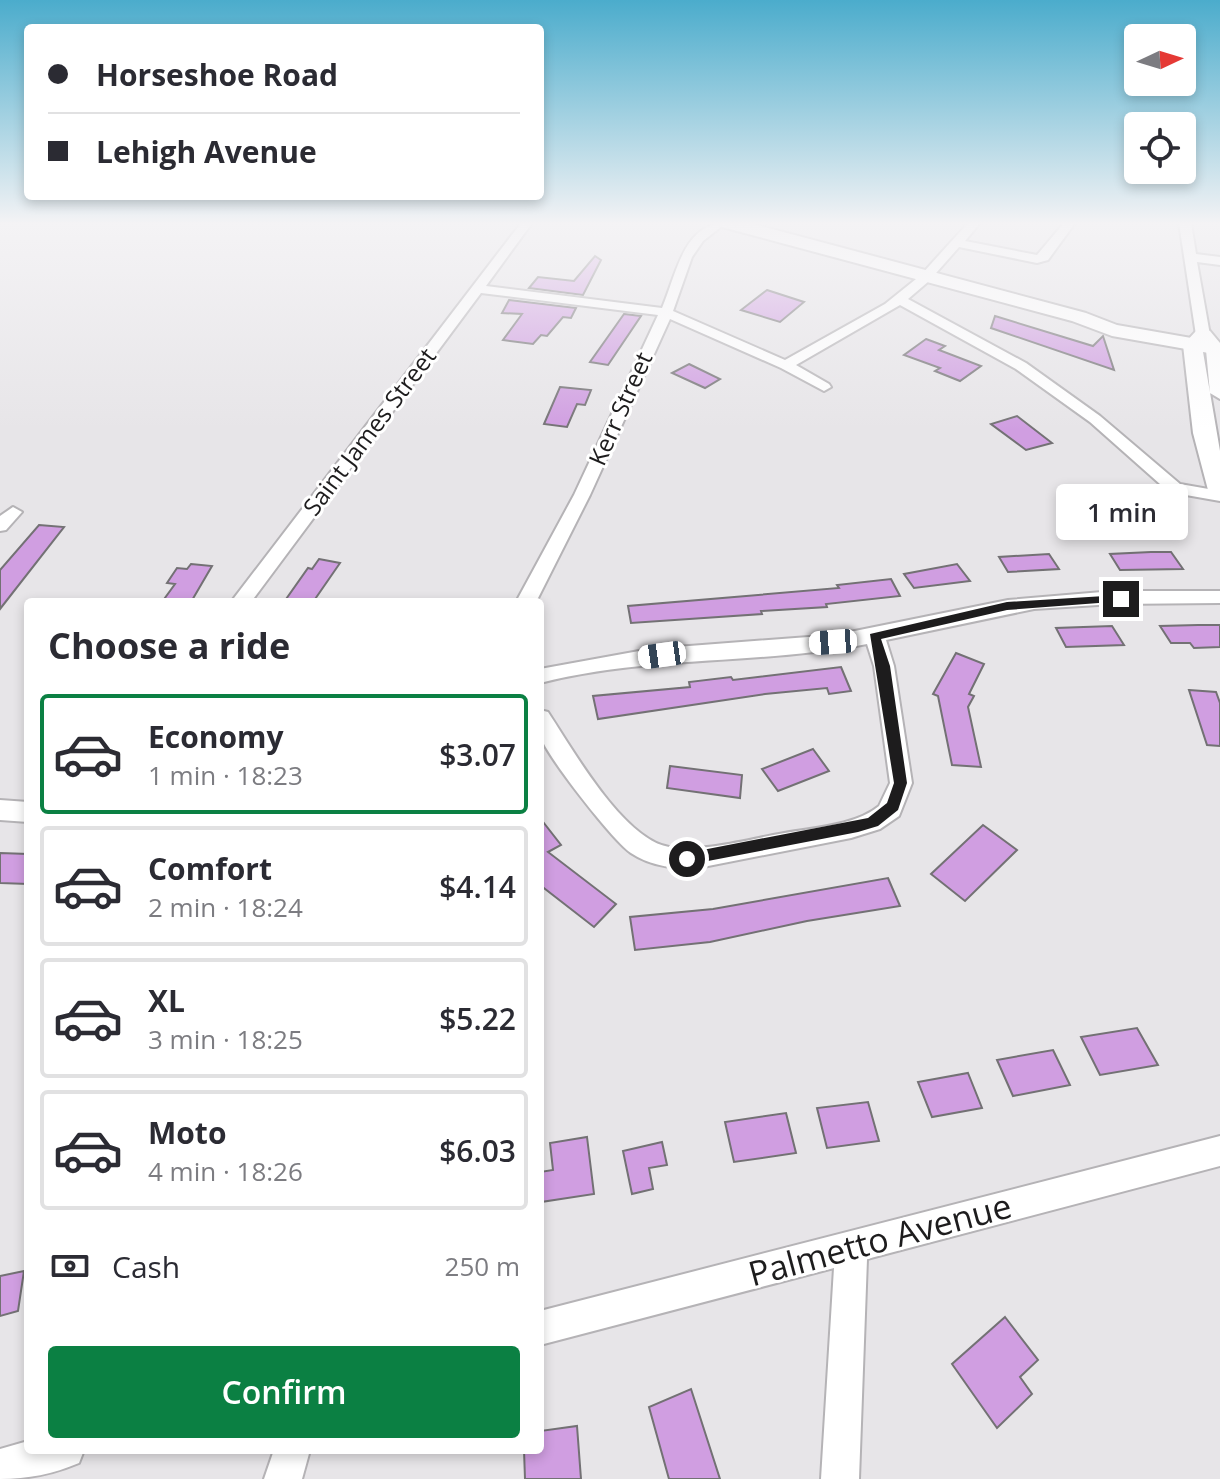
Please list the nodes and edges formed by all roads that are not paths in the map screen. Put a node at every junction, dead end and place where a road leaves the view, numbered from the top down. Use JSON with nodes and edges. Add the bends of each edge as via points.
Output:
{"nodes":[{"id":1,"x":475,"y":292,"type":"edge"},
{"id":2,"x":502,"y":292,"type":"edge"},
{"id":3,"x":675,"y":292,"type":"edge"},
{"id":4,"x":908,"y":292,"type":"edge"},
{"id":5,"x":980,"y":292,"type":"edge"},
{"id":6,"x":1198,"y":292,"type":"edge"},
{"id":7,"x":899,"y":299,"type":"junction"},
{"id":8,"x":665,"y":312,"type":"junction"},
{"id":9,"x":1210,"y":343,"type":"edge"},
{"id":10,"x":786,"y":365,"type":"junction"},
{"id":11,"x":824,"y":387,"type":"dead end"},
{"id":12,"x":1220,"y":393,"type":"edge"},
{"id":13,"x":1220,"y":493,"type":"edge"},
{"id":14,"x":13,"y":512,"type":"dead end"},
{"id":15,"x":0,"y":526,"type":"edge"},
{"id":16,"x":1220,"y":597,"type":"edge"},
{"id":17,"x":244,"y":598,"type":"edge"},
{"id":18,"x":528,"y":598,"type":"edge"},
{"id":19,"x":875,"y":637,"type":"junction"},
{"id":20,"x":544,"y":675,"type":"edge"},
{"id":21,"x":544,"y":723,"type":"edge"},
{"id":22,"x":0,"y":810,"type":"edge"},
{"id":23,"x":24,"y":812,"type":"edge"},
{"id":24,"x":1220,"y":1151,"type":"edge"},
{"id":25,"x":851,"y":1249,"type":"junction"},
{"id":26,"x":544,"y":1327,"type":"edge"},
{"id":27,"x":50,"y":1454,"type":"edge"},
{"id":28,"x":291,"y":1454,"type":"edge"},
{"id":29,"x":0,"y":1467,"type":"edge"},
{"id":30,"x":283,"y":1479,"type":"edge"},
{"id":31,"x":840,"y":1479,"type":"edge"}],
"edges":[{"from":1,"to":17,"type":"street","name":"Saint James Street"},
{"from":2,"to":8,"type":"street"},
{"from":3,"to":8,"type":"street","name":"Kerr Street"},
{"from":4,"to":7,"type":"street"},
{"from":5,"to":9,"type":"main road","via":[[1112,330]]},
{"from":6,"to":9,"type":"street"},
{"from":7,"to":10,"type":"street"},
{"from":7,"to":13,"type":"street","via":[[1021,366],[1095,419],[1175,488]]},
{"from":8,"to":10,"type":"street"},
{"from":8,"to":18,"type":"street","name":"Kerr Street","via":[[582,495]]},
{"from":9,"to":12,"type":"main road"},
{"from":9,"to":13,"type":"main road","via":[[1202,423]]},
{"from":10,"to":11,"type":"street"},
{"from":14,"to":15,"type":"street"},
{"from":16,"to":19,"type":"street","via":[[1034,602]]},
{"from":19,"to":20,"type":"street","via":[[662,655]]},
{"from":19,"to":21,"type":"street","via":[[901,783],[884,816],[858,826],[703,857],[654,853],[627,836]]},
{"from":22,"to":23,"type":"street"},
{"from":24,"to":25,"type":"street","name":"Palmetto Avenue"},
{"from":25,"to":26,"type":"street","name":"Palmetto Avenue"},
{"from":25,"to":31,"type":"street"},
{"from":27,"to":29,"type":"street"},
{"from":28,"to":30,"type":"street"}]}
